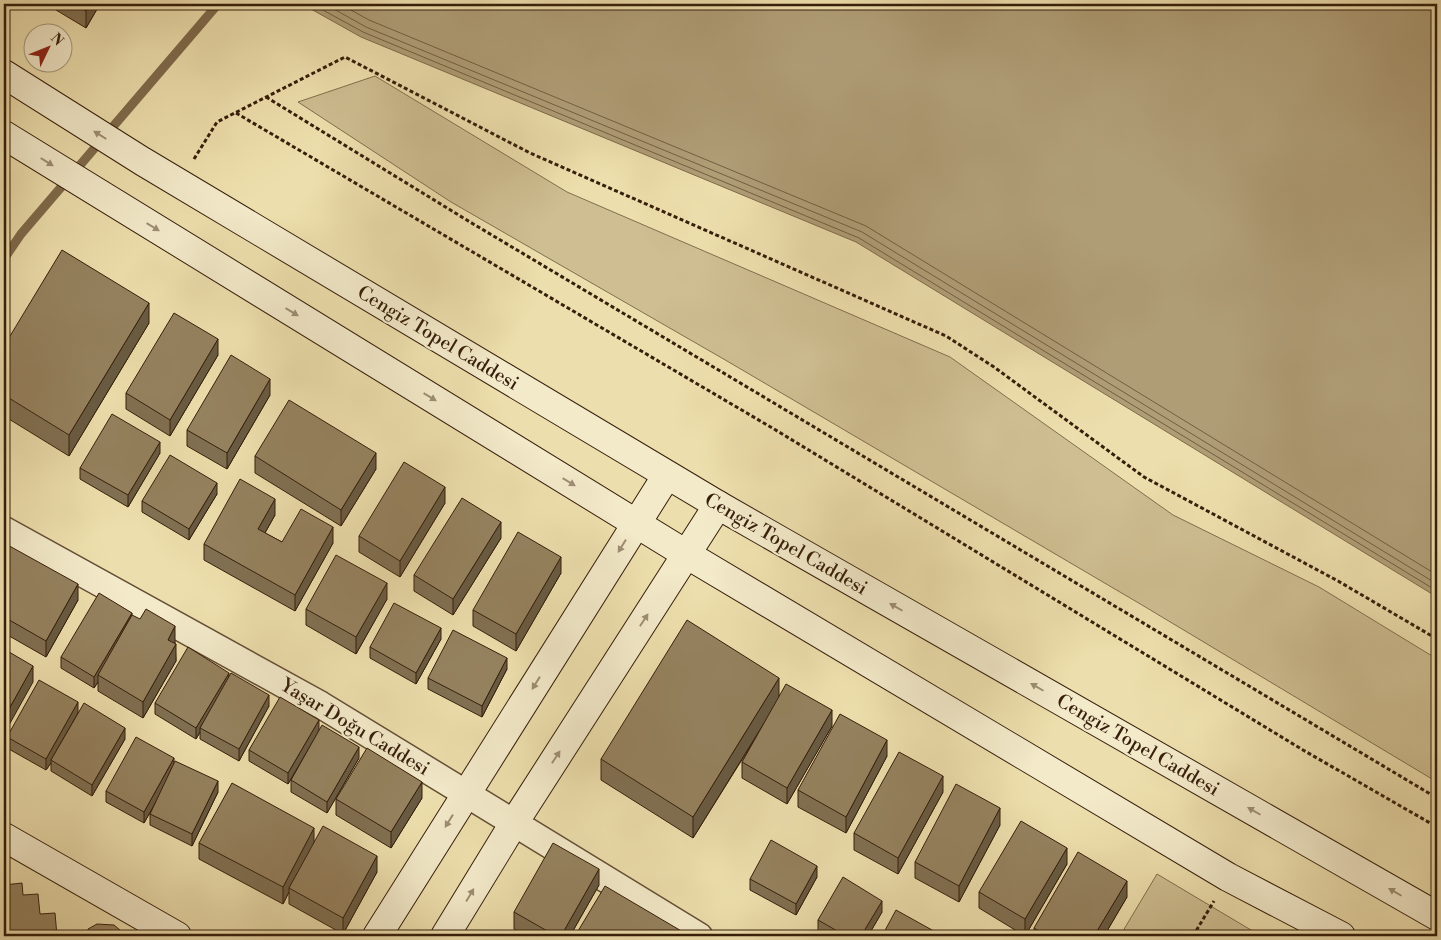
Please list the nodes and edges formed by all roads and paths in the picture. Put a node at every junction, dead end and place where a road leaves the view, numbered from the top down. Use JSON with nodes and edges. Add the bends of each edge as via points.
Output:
{"nodes":[{"id":1,"x":4,"y":74,"type":"edge"},
{"id":2,"x":265,"y":97,"type":"junction"},
{"id":3,"x":235,"y":113,"type":"junction"},
{"id":4,"x":4,"y":135,"type":"edge"},
{"id":5,"x":179,"y":183,"type":"junction"},
{"id":6,"x":667,"y":475,"type":"junction"},
{"id":7,"x":718,"y":505,"type":"junction"},
{"id":8,"x":637,"y":523,"type":"junction"},
{"id":9,"x":4,"y":530,"type":"edge"},
{"id":10,"x":686,"y":554,"type":"junction"},
{"id":11,"x":1437,"y":639,"type":"edge"},
{"id":12,"x":466,"y":794,"type":"junction"},
{"id":13,"x":1437,"y":798,"type":"edge"},
{"id":14,"x":514,"y":823,"type":"junction"},
{"id":15,"x":1437,"y":827,"type":"edge"},
{"id":16,"x":4,"y":837,"type":"edge"},
{"id":17,"x":1228,"y":877,"type":"junction"},
{"id":18,"x":1437,"y":916,"type":"edge"},
{"id":19,"x":177,"y":936,"type":"edge"},
{"id":20,"x":377,"y":936,"type":"edge"},
{"id":21,"x":445,"y":936,"type":"edge"},
{"id":22,"x":699,"y":936,"type":"edge"},
{"id":23,"x":1193,"y":936,"type":"edge"},
{"id":24,"x":1341,"y":936,"type":"edge"}],
"edges":[{"from":5,"to":1,"type":"street","name":"Cengiz Topel Caddesi","one_way":true},
{"from":2,"to":3,"type":"path"},
{"from":2,"to":11,"type":"path","via":[[346,57],[530,154],[946,336],[994,367],[1144,477],[1338,581]]},
{"from":2,"to":13,"type":"path"},
{"from":3,"to":5,"type":"path","via":[[216,122]]},
{"from":3,"to":15,"type":"path","via":[[774,429],[1303,750]]},
{"from":4,"to":8,"type":"street","one_way":true},
{"from":5,"to":6,"type":"street","name":"Cengiz Topel Caddesi"},
{"from":6,"to":7,"type":"street","name":"Cengiz Topel Caddesi"},
{"from":6,"to":8,"type":"street"},
{"from":7,"to":10,"type":"street"},
{"from":18,"to":7,"type":"street","name":"Cengiz Topel Caddesi","one_way":true},
{"from":8,"to":10,"type":"street"},
{"from":8,"to":12,"type":"street","one_way":true},
{"from":9,"to":12,"type":"street","name":"Yaşar Doğu Caddesi","via":[[321,705]]},
{"from":14,"to":10,"type":"street","one_way":true},
{"from":10,"to":17,"type":"street"},
{"from":12,"to":14,"type":"street","name":"Yaşar Doğu Caddesi"},
{"from":12,"to":20,"type":"street","one_way":true},
{"from":21,"to":14,"type":"street","one_way":true},
{"from":14,"to":22,"type":"street","name":"Yaşar Doğu Caddesi"},
{"from":16,"to":19,"type":"street"},
{"from":17,"to":23,"type":"path"},
{"from":17,"to":24,"type":"street"}]}
